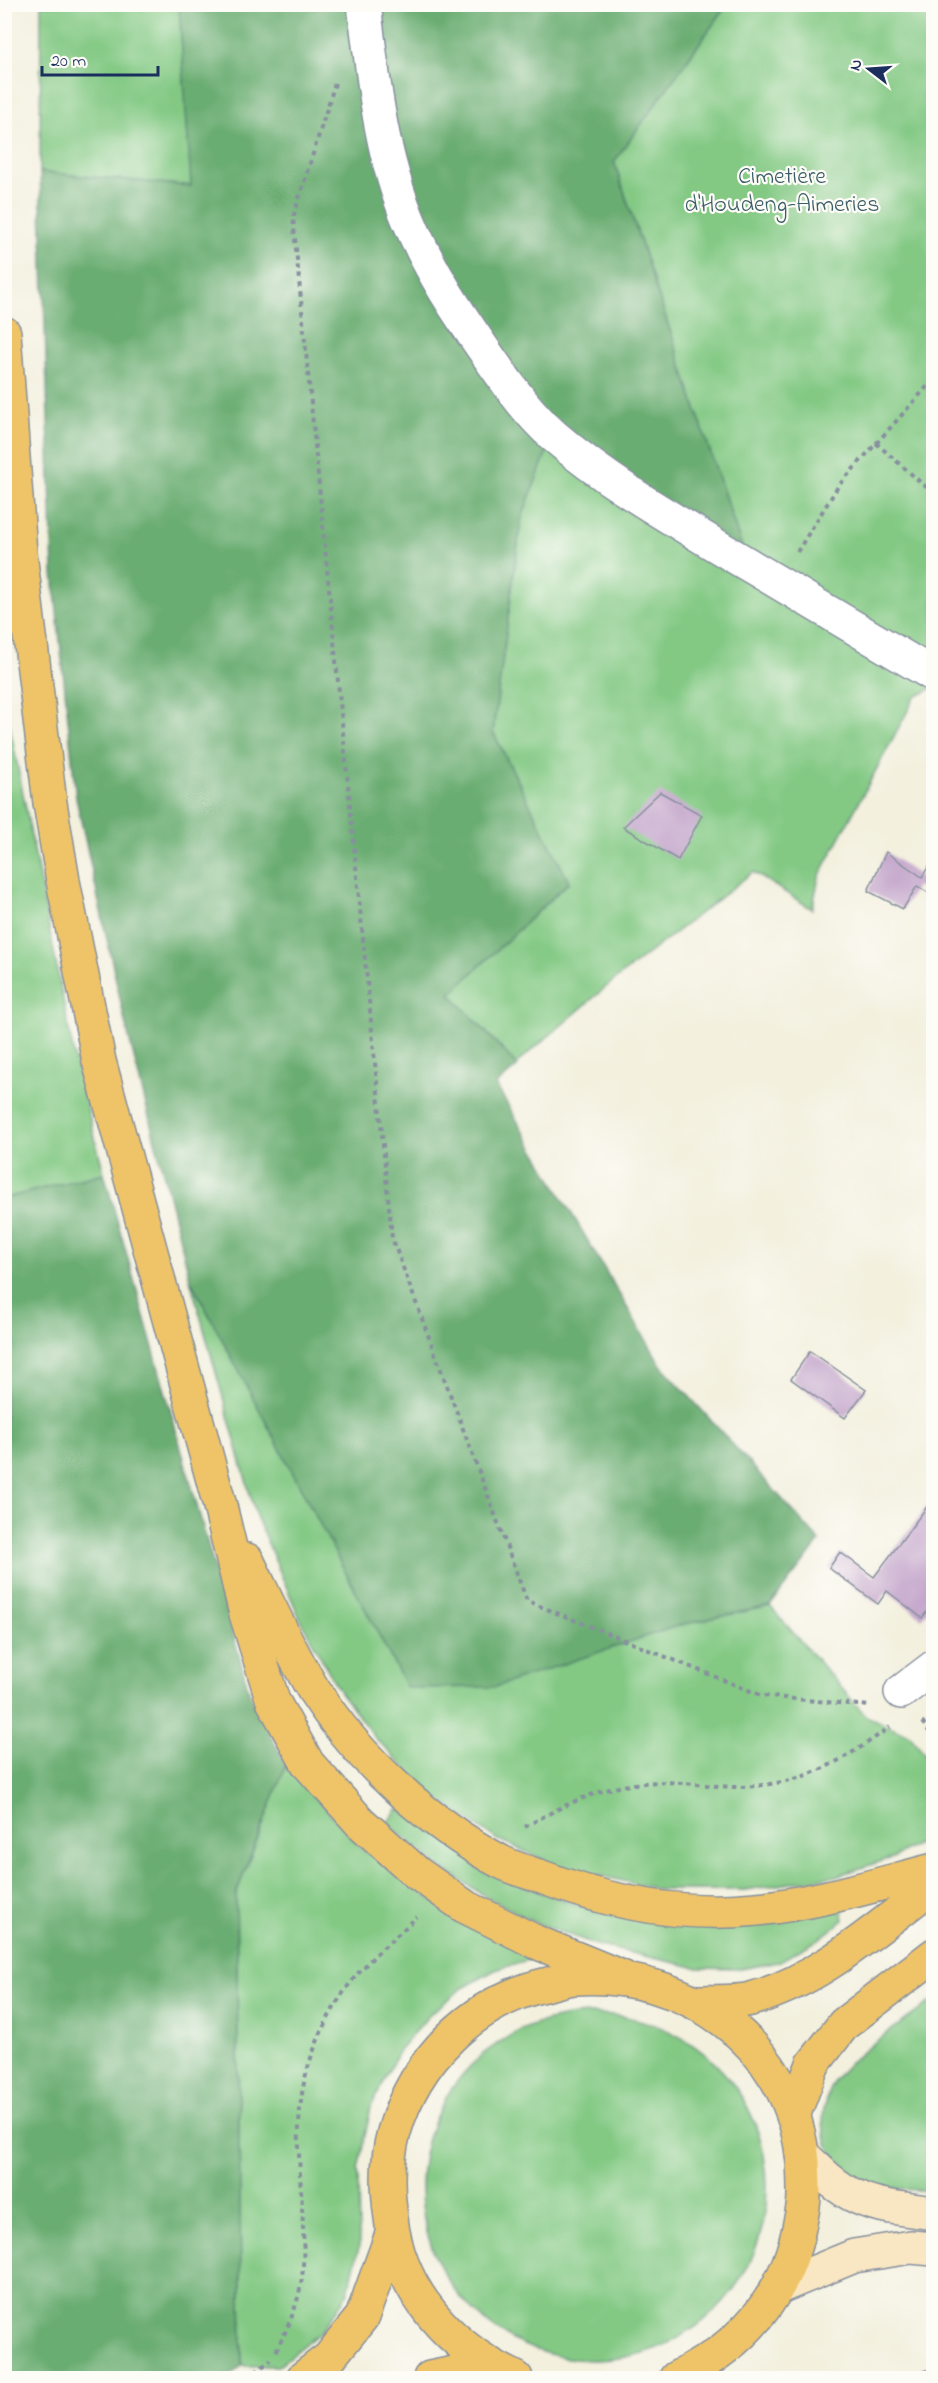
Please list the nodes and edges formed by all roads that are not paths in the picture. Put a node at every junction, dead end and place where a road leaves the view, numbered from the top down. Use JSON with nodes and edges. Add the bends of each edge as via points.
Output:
{"nodes":[{"id":1,"x":364,"y":4,"type":"edge"},
{"id":2,"x":4,"y":333,"type":"edge"},
{"id":3,"x":933,"y":675,"type":"edge"},
{"id":4,"x":220,"y":1506,"type":"junction"},
{"id":5,"x":933,"y":1667,"type":"edge"},
{"id":6,"x":892,"y":1707,"type":"road end"},
{"id":7,"x":933,"y":1870,"type":"edge"},
{"id":8,"x":933,"y":1885,"type":"edge"},
{"id":9,"x":933,"y":1956,"type":"edge"},
{"id":10,"x":624,"y":1978,"type":"junction"},
{"id":11,"x":696,"y":2002,"type":"junction"},
{"id":12,"x":793,"y":2116,"type":"junction"},
{"id":13,"x":802,"y":2154,"type":"junction"},
{"id":14,"x":933,"y":2213,"type":"edge"},
{"id":15,"x":392,"y":2234,"type":"junction"},
{"id":16,"x":933,"y":2249,"type":"edge"},
{"id":17,"x":779,"y":2287,"type":"junction"},
{"id":18,"x":502,"y":2372,"type":"edge"},
{"id":19,"x":303,"y":2379,"type":"edge"},
{"id":20,"x":430,"y":2379,"type":"edge"},
{"id":21,"x":676,"y":2379,"type":"edge"}],
"edges":[{"from":1,"to":3,"type":"street","via":[[390,165],[408,219],[430,266],[465,323],[523,404],[553,435],[592,465],[683,525]]},
{"from":2,"to":4,"type":"highway","via":[[20,553],[63,881],[99,1061]]},
{"from":4,"to":7,"type":"highway","via":[[313,1688],[352,1742],[390,1782],[443,1825],[502,1862],[571,1888],[631,1904],[690,1911],[756,1909],[815,1901]]},
{"from":4,"to":10,"type":"highway","via":[[246,1614],[273,1701],[308,1764],[360,1822],[417,1873],[464,1906],[536,1942]]},
{"from":5,"to":6,"type":"street"},
{"from":8,"to":11,"type":"highway","via":[[837,1958],[795,1983],[749,2000]]},
{"from":9,"to":12,"type":"highway","via":[[843,2024],[813,2064]]},
{"from":10,"to":11,"type":"highway","via":[[661,1987]]},
{"from":10,"to":15,"type":"highway","via":[[574,1978],[524,1989],[479,2012],[441,2045],[412,2086],[393,2134],[387,2184]]},
{"from":11,"to":12,"type":"highway","via":[[728,2023],[755,2050],[777,2082]]},
{"from":12,"to":13,"type":"highway"},
{"from":13,"to":14,"type":"main road","via":[[820,2172],[858,2198]]},
{"from":13,"to":17,"type":"highway","via":[[804,2199],[796,2244]]},
{"from":15,"to":18,"type":"highway","via":[[406,2274],[427,2310],[455,2341]]},
{"from":15,"to":19,"type":"highway","via":[[362,2317],[329,2358]]},
{"from":16,"to":17,"type":"main road","via":[[911,2247],[854,2256]]},
{"from":17,"to":21,"type":"highway","via":[[759,2317],[733,2343],[704,2365]]},
{"from":18,"to":20,"type":"highway"}]}
